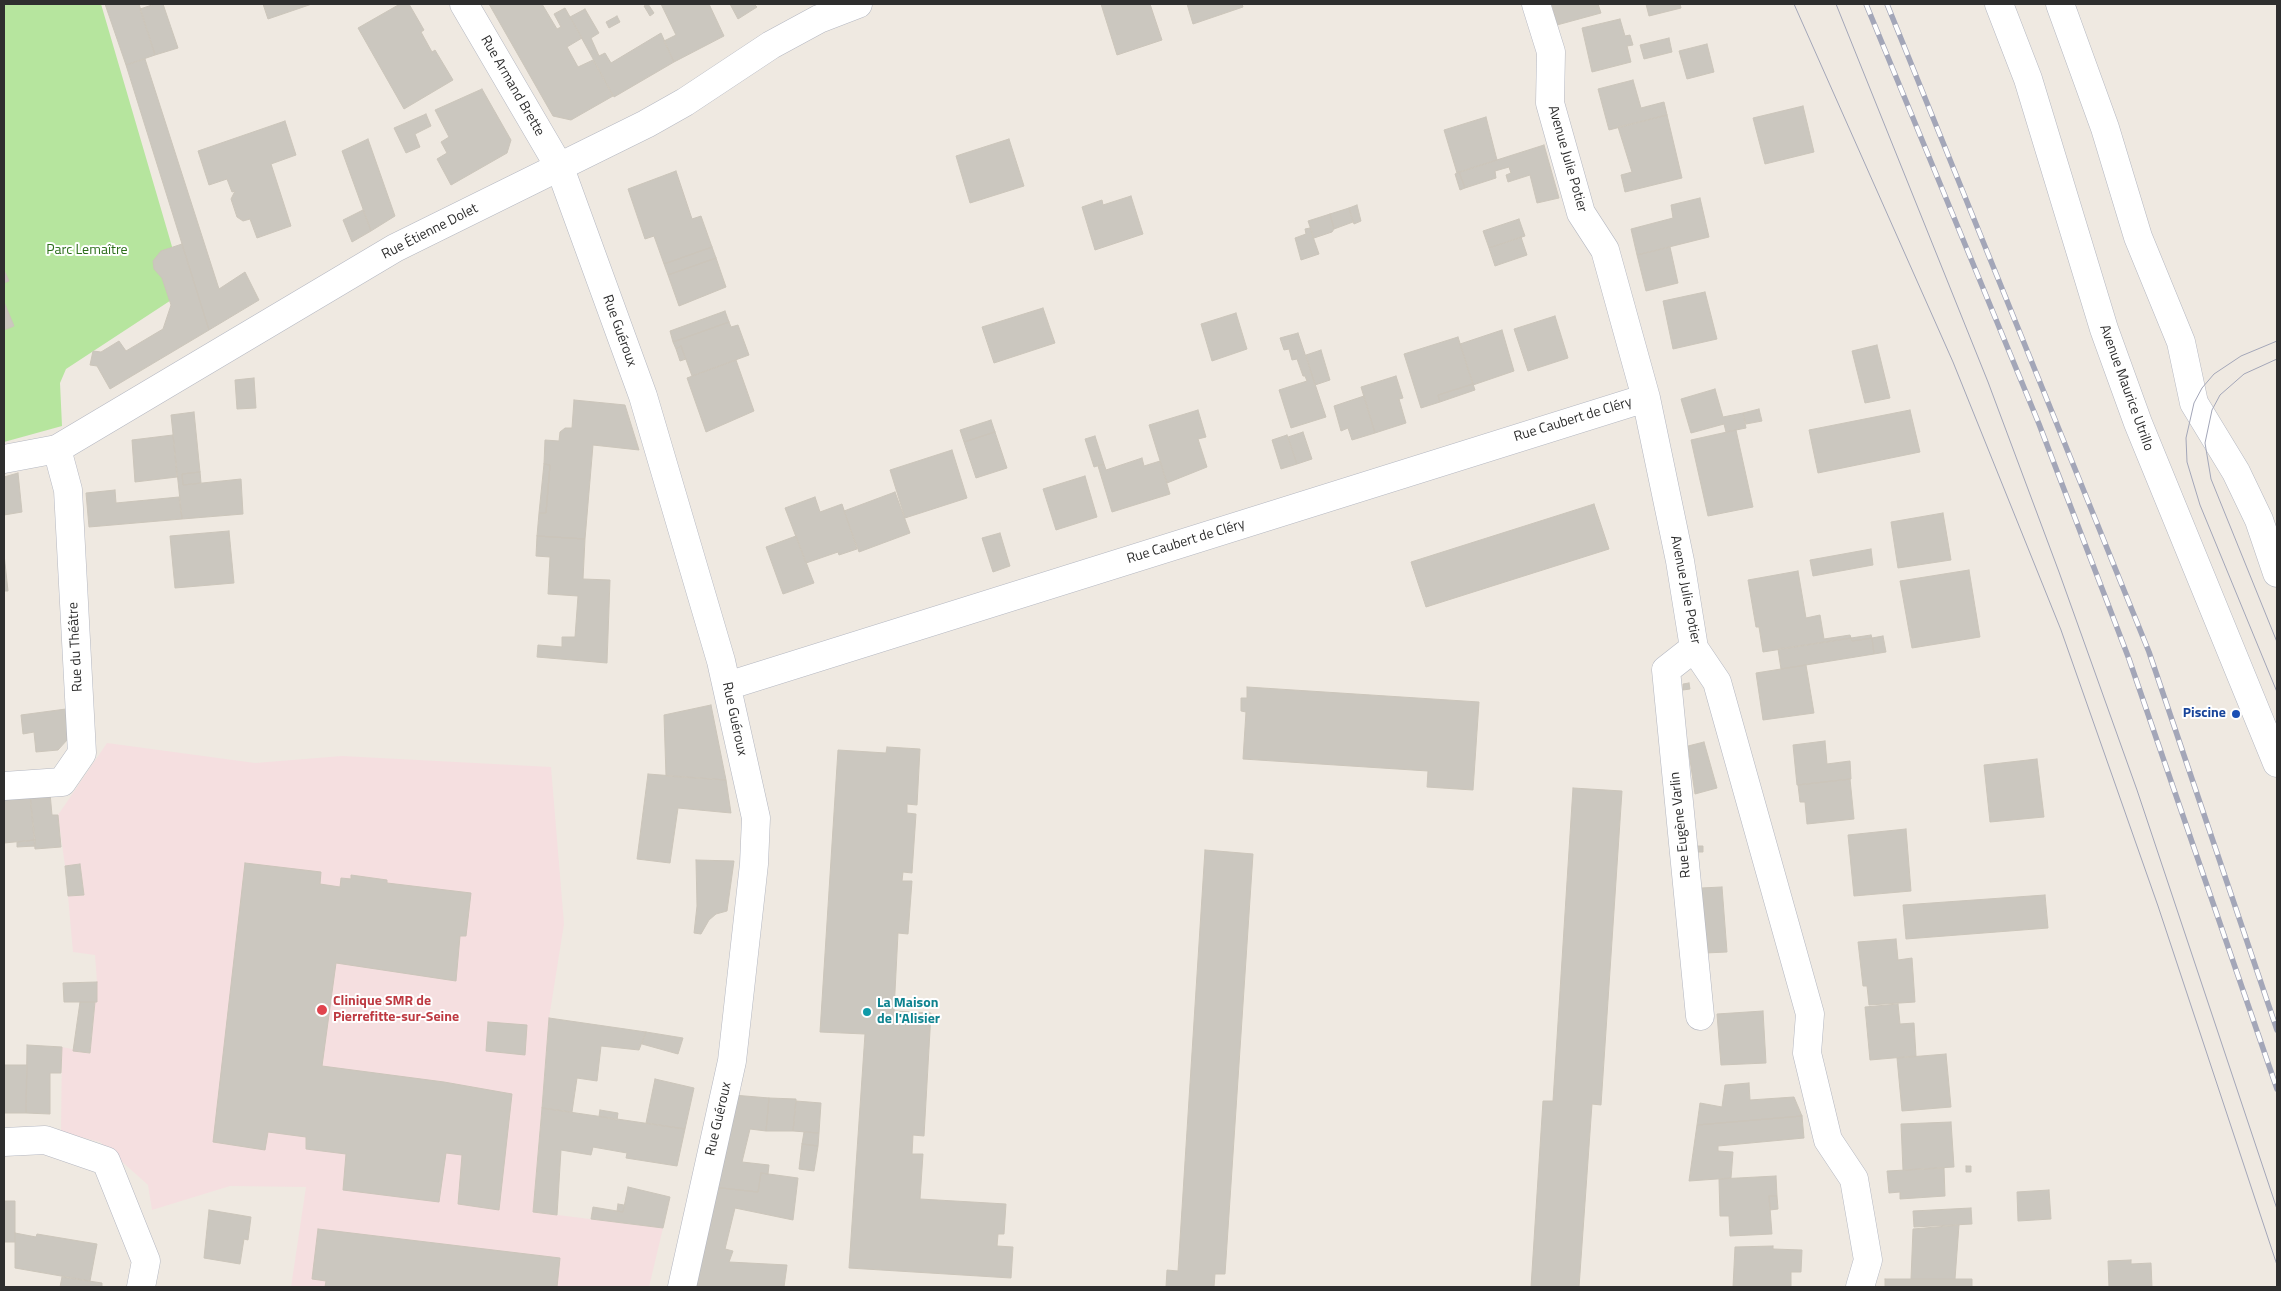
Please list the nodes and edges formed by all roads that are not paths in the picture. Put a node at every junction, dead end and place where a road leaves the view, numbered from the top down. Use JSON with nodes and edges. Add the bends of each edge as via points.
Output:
{"nodes":[{"id":1,"x":464,"y":4,"type":"edge"},
{"id":2,"x":858,"y":4,"type":"edge"},
{"id":3,"x":1536,"y":4,"type":"edge"},
{"id":4,"x":1999,"y":4,"type":"edge"},
{"id":5,"x":2060,"y":4,"type":"edge"},
{"id":6,"x":560,"y":168,"type":"junction"},
{"id":7,"x":1646,"y":398,"type":"junction"},
{"id":8,"x":57,"y":449,"type":"junction"},
{"id":9,"x":4,"y":459,"type":"edge"},
{"id":10,"x":2277,"y":573,"type":"edge"},
{"id":11,"x":1694,"y":648,"type":"junction"},
{"id":12,"x":727,"y":686,"type":"junction"},
{"id":13,"x":2277,"y":763,"type":"edge"},
{"id":14,"x":4,"y":786,"type":"edge"},
{"id":15,"x":1700,"y":1016,"type":"dead end"},
{"id":16,"x":4,"y":1142,"type":"edge"},
{"id":17,"x":141,"y":1287,"type":"edge"},
{"id":18,"x":682,"y":1287,"type":"edge"},
{"id":19,"x":1860,"y":1287,"type":"edge"}],
"edges":[{"from":1,"to":6,"type":"street","name":"Rue Armand Brette"},
{"from":2,"to":6,"type":"street","name":"Rue Étienne Dolet","via":[[770,45],[685,102]]},
{"from":3,"to":7,"type":"street","name":"Avenue Julie Potier","via":[[1551,52],[1550,103],[1555,121],[1581,213],[1605,250]]},
{"from":4,"to":13,"type":"street","name":"Avenue Maurice Utrillo","via":[[2040,116],[2104,329],[2138,423]]},
{"from":5,"to":10,"type":"street","via":[[2105,128],[2138,236],[2181,342],[2194,403],[2236,472],[2259,520]]},
{"from":6,"to":8,"type":"street","name":"Rue Étienne Dolet","via":[[395,248]]},
{"from":6,"to":12,"type":"street","name":"Rue Guéroux","via":[[644,396]]},
{"from":7,"to":11,"type":"street","name":"Avenue Julie Potier","via":[[1680,561]]},
{"from":7,"to":12,"type":"street","name":"Rue Caubert de Cléry"},
{"from":8,"to":9,"type":"street","name":"Rue Étienne Dolet"},
{"from":8,"to":14,"type":"street","name":"Rue du Théâtre","via":[[68,490],[82,753],[62,782]]},
{"from":11,"to":15,"type":"street","name":"Rue Eugène Varlin","via":[[1666,670]]},
{"from":11,"to":19,"type":"street","name":"Avenue Julie Potier","via":[[1717,682],[1810,1014],[1807,1053],[1828,1140],[1854,1179],[1868,1260]]},
{"from":12,"to":18,"type":"street","name":"Rue Guéroux","via":[[756,818],[754,864],[732,1062]]},
{"from":16,"to":17,"type":"street","via":[[45,1140],[106,1161],[146,1261]]}]}
